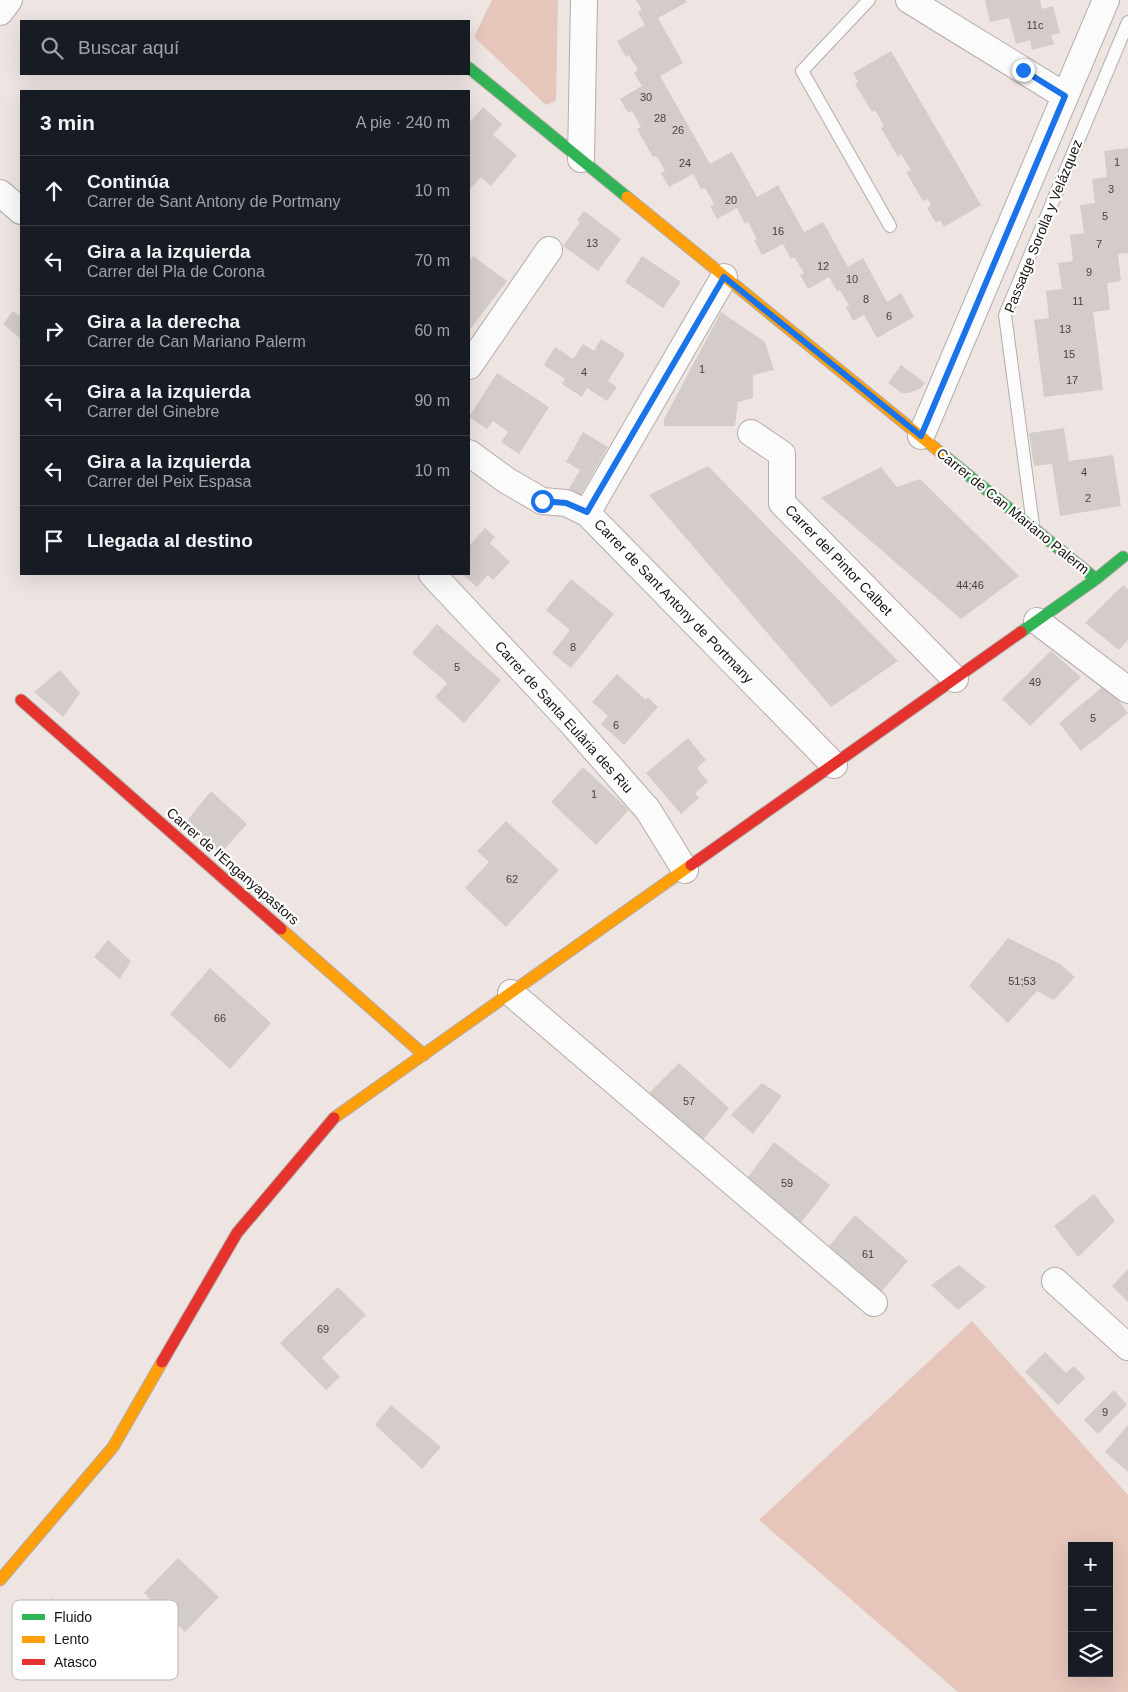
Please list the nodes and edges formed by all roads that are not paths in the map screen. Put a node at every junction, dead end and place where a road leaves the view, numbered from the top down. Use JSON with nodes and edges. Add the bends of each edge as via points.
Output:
{"nodes":[{"id":1,"x":9,"y":0,"type":"edge"},
{"id":2,"x":584,"y":0,"type":"edge"},
{"id":3,"x":869,"y":0,"type":"edge"},
{"id":4,"x":909,"y":0,"type":"edge"},
{"id":5,"x":1106,"y":0,"type":"edge"},
{"id":6,"x":0,"y":12,"type":"edge"},
{"id":7,"x":1128,"y":22,"type":"edge"},
{"id":8,"x":470,"y":69,"type":"edge"},
{"id":9,"x":1065,"y":96,"type":"junction"},
{"id":10,"x":580,"y":159,"type":"junction"},
{"id":11,"x":0,"y":193,"type":"edge"},
{"id":12,"x":20,"y":210,"type":"edge"},
{"id":13,"x":890,"y":226,"type":"dead end"},
{"id":14,"x":549,"y":250,"type":"dead end"},
{"id":15,"x":724,"y":277,"type":"junction"},
{"id":16,"x":470,"y":365,"type":"edge"},
{"id":17,"x":751,"y":433,"type":"dead end"},
{"id":18,"x":921,"y":436,"type":"junction"},
{"id":19,"x":470,"y":454,"type":"edge"},
{"id":20,"x":587,"y":512,"type":"junction"},
{"id":21,"x":1033,"y":528,"type":"junction"},
{"id":22,"x":1126,"y":557,"type":"edge"},
{"id":23,"x":433,"y":575,"type":"edge"},
{"id":24,"x":1096,"y":579,"type":"junction"},
{"id":25,"x":1037,"y":621,"type":"junction"},
{"id":26,"x":955,"y":679,"type":"junction"},
{"id":27,"x":1128,"y":690,"type":"edge"},
{"id":28,"x":22,"y":700,"type":"dead end"},
{"id":29,"x":834,"y":765,"type":"junction"},
{"id":30,"x":684,"y":870,"type":"junction"},
{"id":31,"x":511,"y":993,"type":"junction"},
{"id":32,"x":424,"y":1054,"type":"junction"},
{"id":33,"x":1055,"y":1281,"type":"dead end"},
{"id":34,"x":874,"y":1302,"type":"dead end"},
{"id":35,"x":1128,"y":1347,"type":"edge"},
{"id":36,"x":0,"y":1580,"type":"edge"}],
"edges":[{"from":1,"to":6,"type":"street"},
{"from":2,"to":10,"type":"street"},
{"from":3,"to":13,"type":"lane","via":[[802,70]]},
{"from":4,"to":9,"type":"street"},
{"from":5,"to":9,"type":"street"},
{"from":7,"to":21,"type":"lane","name":"Passatge Sorolla y Velázquez","via":[[1005,315]]},
{"from":8,"to":10,"type":"street","name":"Carrer de Can Mariano Palerm"},
{"from":9,"to":18,"type":"street"},
{"from":10,"to":15,"type":"street","name":"Carrer de Can Mariano Palerm"},
{"from":11,"to":12,"type":"street"},
{"from":14,"to":16,"type":"street"},
{"from":15,"to":18,"type":"street","name":"Carrer de Can Mariano Palerm"},
{"from":15,"to":20,"type":"street"},
{"from":17,"to":26,"type":"street","name":"Carrer del Pintor Calbet","via":[[782,454],[782,503]]},
{"from":18,"to":21,"type":"street","name":"Carrer de Can Mariano Palerm"},
{"from":19,"to":20,"type":"street","name":"Carrer de Sant Antony de Portmany","via":[[542,501],[566,503]]},
{"from":20,"to":29,"type":"street","name":"Carrer de Sant Antony de Portmany"},
{"from":21,"to":24,"type":"street","name":"Carrer de Can Mariano Palerm"},
{"from":22,"to":24,"type":"street"},
{"from":23,"to":30,"type":"street","name":"Carrer de Santa Eulària des Riu","via":[[648,810]]},
{"from":24,"to":25,"type":"street"},
{"from":25,"to":26,"type":"street"},
{"from":25,"to":27,"type":"street"},
{"from":26,"to":29,"type":"street"},
{"from":28,"to":32,"type":"street","name":"Carrer de l'Enganyapastors"},
{"from":29,"to":30,"type":"street"},
{"from":30,"to":31,"type":"street"},
{"from":31,"to":32,"type":"street"},
{"from":31,"to":34,"type":"street"},
{"from":32,"to":36,"type":"street","via":[[337,1115],[237,1234],[113,1447]]},
{"from":33,"to":35,"type":"street"}]}
